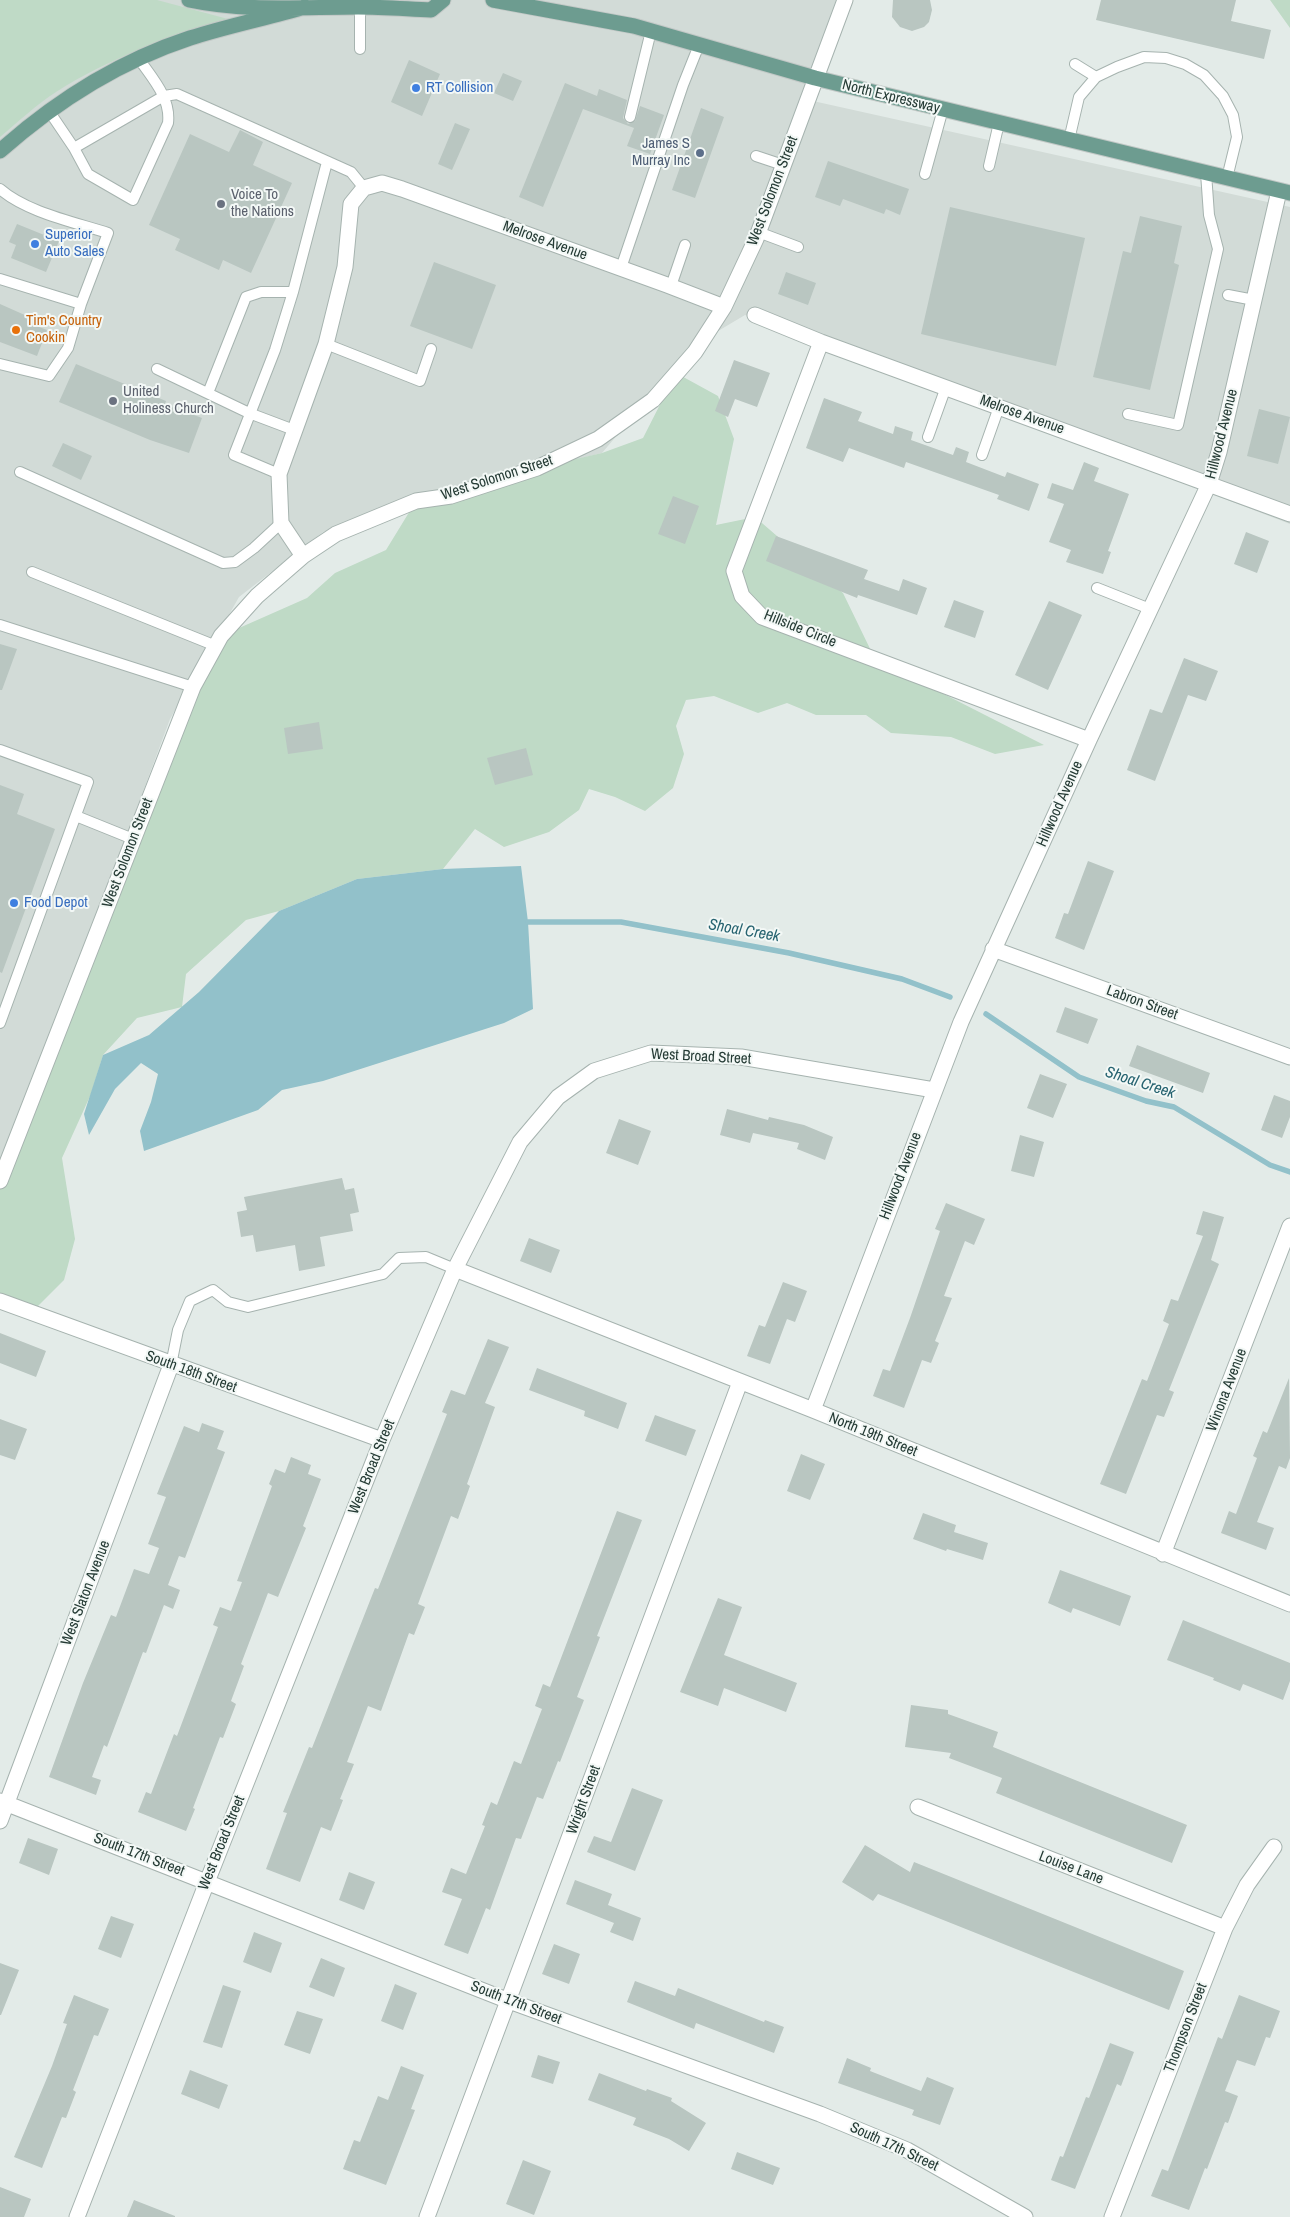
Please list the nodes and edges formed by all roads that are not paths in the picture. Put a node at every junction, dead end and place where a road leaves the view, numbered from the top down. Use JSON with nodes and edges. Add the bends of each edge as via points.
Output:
{"nodes":[{"id":1,"x":189,"y":0,"type":"edge"},
{"id":2,"x":443,"y":0,"type":"edge"},
{"id":3,"x":493,"y":0,"type":"edge"},
{"id":4,"x":845,"y":0,"type":"edge"},
{"id":5,"x":305,"y":7,"type":"junction"},
{"id":6,"x":360,"y":7,"type":"junction"},
{"id":7,"x":651,"y":31,"type":"junction"},
{"id":8,"x":700,"y":45,"type":"junction"},
{"id":9,"x":360,"y":49,"type":"dead end"},
{"id":10,"x":139,"y":59,"type":"junction"},
{"id":11,"x":1075,"y":64,"type":"dead end"},
{"id":12,"x":1096,"y":77,"type":"junction"},
{"id":13,"x":815,"y":78,"type":"junction"},
{"id":14,"x":164,"y":96,"type":"junction"},
{"id":15,"x":943,"y":110,"type":"junction"},
{"id":16,"x":49,"y":112,"type":"junction"},
{"id":17,"x":630,"y":117,"type":"dead end"},
{"id":18,"x":999,"y":123,"type":"junction"},
{"id":19,"x":1069,"y":140,"type":"junction"},
{"id":20,"x":74,"y":148,"type":"junction"},
{"id":21,"x":0,"y":151,"type":"edge"},
{"id":22,"x":756,"y":156,"type":"dead end"},
{"id":23,"x":328,"y":162,"type":"junction"},
{"id":24,"x":783,"y":165,"type":"junction"},
{"id":25,"x":989,"y":166,"type":"dead end"},
{"id":26,"x":1206,"y":173,"type":"junction"},
{"id":27,"x":925,"y":174,"type":"dead end"},
{"id":28,"x":1227,"y":178,"type":"junction"},
{"id":29,"x":364,"y":188,"type":"junction"},
{"id":30,"x":0,"y":189,"type":"edge"},
{"id":31,"x":1285,"y":192,"type":"edge"},
{"id":32,"x":758,"y":232,"type":"junction"},
{"id":33,"x":685,"y":244,"type":"dead end"},
{"id":34,"x":798,"y":247,"type":"dead end"},
{"id":35,"x":620,"y":268,"type":"junction"},
{"id":36,"x":0,"y":279,"type":"edge"},
{"id":37,"x":671,"y":286,"type":"junction"},
{"id":38,"x":293,"y":292,"type":"junction"},
{"id":39,"x":1228,"y":295,"type":"dead end"},
{"id":40,"x":1254,"y":300,"type":"junction"},
{"id":41,"x":82,"y":304,"type":"junction"},
{"id":42,"x":724,"y":308,"type":"junction"},
{"id":43,"x":755,"y":315,"type":"dead end"},
{"id":44,"x":821,"y":342,"type":"junction"},
{"id":45,"x":326,"y":344,"type":"junction"},
{"id":46,"x":431,"y":349,"type":"dead end"},
{"id":47,"x":0,"y":364,"type":"edge"},
{"id":48,"x":157,"y":369,"type":"dead end"},
{"id":49,"x":946,"y":387,"type":"junction"},
{"id":50,"x":208,"y":393,"type":"junction"},
{"id":51,"x":1000,"y":407,"type":"junction"},
{"id":52,"x":249,"y":413,"type":"junction"},
{"id":53,"x":1128,"y":414,"type":"dead end"},
{"id":54,"x":294,"y":430,"type":"junction"},
{"id":55,"x":928,"y":437,"type":"dead end"},
{"id":56,"x":982,"y":455,"type":"dead end"},
{"id":57,"x":20,"y":472,"type":"dead end"},
{"id":58,"x":279,"y":474,"type":"junction"},
{"id":59,"x":1210,"y":484,"type":"junction"},
{"id":60,"x":1290,"y":514,"type":"edge"},
{"id":61,"x":281,"y":523,"type":"junction"},
{"id":62,"x":303,"y":556,"type":"junction"},
{"id":63,"x":32,"y":572,"type":"dead end"},
{"id":64,"x":1097,"y":588,"type":"dead end"},
{"id":65,"x":1150,"y":609,"type":"junction"},
{"id":66,"x":0,"y":625,"type":"edge"},
{"id":67,"x":216,"y":646,"type":"junction"},
{"id":68,"x":193,"y":687,"type":"junction"},
{"id":69,"x":1089,"y":740,"type":"junction"},
{"id":70,"x":0,"y":750,"type":"edge"},
{"id":71,"x":76,"y":816,"type":"junction"},
{"id":72,"x":133,"y":840,"type":"junction"},
{"id":73,"x":994,"y":949,"type":"junction"},
{"id":74,"x":1,"y":1016,"type":"edge"},
{"id":75,"x":1290,"y":1057,"type":"edge"},
{"id":76,"x":934,"y":1090,"type":"junction"},
{"id":77,"x":0,"y":1181,"type":"edge"},
{"id":78,"x":1290,"y":1226,"type":"edge"},
{"id":79,"x":455,"y":1269,"type":"junction"},
{"id":80,"x":0,"y":1301,"type":"edge"},
{"id":81,"x":171,"y":1365,"type":"junction"},
{"id":82,"x":740,"y":1382,"type":"junction"},
{"id":83,"x":813,"y":1410,"type":"junction"},
{"id":84,"x":382,"y":1440,"type":"junction"},
{"id":85,"x":1163,"y":1554,"type":"junction"},
{"id":86,"x":1290,"y":1604,"type":"edge"},
{"id":87,"x":3,"y":1803,"type":"edge"},
{"id":88,"x":918,"y":1807,"type":"dead end"},
{"id":89,"x":0,"y":1821,"type":"edge"},
{"id":90,"x":1274,"y":1847,"type":"dead end"},
{"id":91,"x":207,"y":1882,"type":"junction"},
{"id":92,"x":1225,"y":1928,"type":"junction"},
{"id":93,"x":509,"y":2001,"type":"junction"},
{"id":94,"x":77,"y":2217,"type":"edge"},
{"id":95,"x":427,"y":2217,"type":"edge"},
{"id":96,"x":1025,"y":2217,"type":"edge"},
{"id":97,"x":1112,"y":2217,"type":"edge"}],
"edges":[{"from":1,"to":5,"type":"main road","via":[[247,8]]},
{"from":2,"to":6,"type":"main road","via":[[431,10]]},
{"from":3,"to":7,"type":"main road","name":"North Expressway"},
{"from":4,"to":13,"type":"street","name":"West Solomon Street"},
{"from":5,"to":6,"type":"main road"},
{"from":5,"to":10,"type":"main road","via":[[190,38]]},
{"from":6,"to":9,"type":"lane"},
{"from":7,"to":8,"type":"main road","name":"North Expressway"},
{"from":7,"to":17,"type":"lane"},
{"from":8,"to":13,"type":"main road","name":"North Expressway"},
{"from":8,"to":35,"type":"lane","via":[[683,84]]},
{"from":10,"to":14,"type":"lane"},
{"from":10,"to":16,"type":"main road","via":[[78,92]]},
{"from":11,"to":12,"type":"lane"},
{"from":12,"to":19,"type":"lane","via":[[1079,98]]},
{"from":12,"to":28,"type":"lane","via":[[1144,57],[1166,58],[1204,75],[1223,96],[1233,115],[1237,137]]},
{"from":13,"to":15,"type":"main road","name":"North Expressway"},
{"from":13,"to":24,"type":"street","name":"West Solomon Street"},
{"from":14,"to":20,"type":"lane"},
{"from":14,"to":20,"type":"lane","via":[[168,123],[133,200],[88,174]]},
{"from":14,"to":23,"type":"lane","via":[[177,94]]},
{"from":15,"to":18,"type":"main road","name":"North Expressway"},
{"from":15,"to":27,"type":"lane"},
{"from":16,"to":20,"type":"lane"},
{"from":16,"to":21,"type":"main road"},
{"from":18,"to":19,"type":"main road","name":"North Expressway"},
{"from":18,"to":25,"type":"lane"},
{"from":19,"to":26,"type":"main road","name":"North Expressway"},
{"from":22,"to":24,"type":"lane"},
{"from":23,"to":29,"type":"lane","via":[[351,172]]},
{"from":23,"to":38,"type":"lane"},
{"from":24,"to":32,"type":"street","name":"West Solomon Street"},
{"from":26,"to":28,"type":"main road","name":"North Expressway"},
{"from":26,"to":53,"type":"lane","via":[[1209,215],[1218,249],[1178,425]]},
{"from":28,"to":31,"type":"main road","name":"North Expressway"},
{"from":29,"to":35,"type":"street","name":"Melrose Avenue","via":[[382,183],[402,189]]},
{"from":29,"to":45,"type":"street","via":[[352,204],[345,267]]},
{"from":30,"to":41,"type":"lane","via":[[27,206],[108,233]]},
{"from":31,"to":40,"type":"street","name":"Hillwood Avenue"},
{"from":32,"to":34,"type":"lane"},
{"from":32,"to":42,"type":"street","name":"West Solomon Street"},
{"from":33,"to":37,"type":"lane"},
{"from":35,"to":37,"type":"street","name":"Melrose Avenue"},
{"from":36,"to":41,"type":"lane"},
{"from":37,"to":42,"type":"street","name":"Melrose Avenue"},
{"from":38,"to":50,"type":"lane","via":[[261,292],[246,297]]},
{"from":38,"to":52,"type":"lane","via":[[275,350]]},
{"from":39,"to":40,"type":"lane"},
{"from":40,"to":59,"type":"street","name":"Hillwood Avenue"},
{"from":41,"to":47,"type":"lane","via":[[68,348],[48,376]]},
{"from":42,"to":62,"type":"street","name":"West Solomon Street","via":[[695,352],[652,400],[598,439],[537,468],[451,496],[416,502],[369,519],[336,534]]},
{"from":43,"to":44,"type":"street","name":"Melrose Avenue"},
{"from":44,"to":49,"type":"street","name":"Melrose Avenue"},
{"from":44,"to":69,"type":"street","name":"Hillside Circle","via":[[734,571],[742,596],[762,617]]},
{"from":45,"to":46,"type":"lane","via":[[420,380]]},
{"from":45,"to":54,"type":"street"},
{"from":48,"to":50,"type":"lane"},
{"from":49,"to":51,"type":"street","name":"Melrose Avenue"},
{"from":49,"to":55,"type":"lane"},
{"from":50,"to":52,"type":"lane"},
{"from":51,"to":56,"type":"lane"},
{"from":51,"to":59,"type":"street","name":"Melrose Avenue"},
{"from":52,"to":54,"type":"lane"},
{"from":52,"to":58,"type":"lane","via":[[234,454]]},
{"from":54,"to":58,"type":"street"},
{"from":57,"to":61,"type":"lane","via":[[223,563],[235,562]]},
{"from":58,"to":61,"type":"street"},
{"from":59,"to":60,"type":"street","name":"Melrose Avenue"},
{"from":59,"to":65,"type":"street","name":"Hillwood Avenue"},
{"from":61,"to":62,"type":"street"},
{"from":62,"to":67,"type":"street","name":"West Solomon Street","via":[[257,596]]},
{"from":63,"to":67,"type":"lane"},
{"from":64,"to":65,"type":"lane"},
{"from":65,"to":69,"type":"street","name":"Hillwood Avenue"},
{"from":66,"to":68,"type":"lane"},
{"from":67,"to":68,"type":"street","name":"West Solomon Street"},
{"from":68,"to":72,"type":"street","name":"West Solomon Street"},
{"from":69,"to":73,"type":"street","name":"Hillwood Avenue"},
{"from":70,"to":71,"type":"lane","via":[[88,782]]},
{"from":71,"to":72,"type":"lane"},
{"from":71,"to":74,"type":"lane"},
{"from":72,"to":77,"type":"street","name":"West Solomon Street"},
{"from":73,"to":75,"type":"street","name":"Labron Street"},
{"from":73,"to":76,"type":"street","name":"Hillwood Avenue"},
{"from":76,"to":79,"type":"street","name":"West Broad Street","via":[[741,1057],[651,1052],[594,1071],[558,1097],[520,1142]]},
{"from":76,"to":83,"type":"street","name":"Hillwood Avenue"},
{"from":78,"to":85,"type":"street","name":"Winona Avenue"},
{"from":79,"to":81,"type":"lane","via":[[426,1257],[399,1258],[383,1274],[248,1307],[228,1302],[213,1290],[190,1301],[178,1330]]},
{"from":79,"to":82,"type":"street","name":"North 19th Street"},
{"from":79,"to":84,"type":"street","name":"West Broad Street"},
{"from":80,"to":81,"type":"street","name":"South 18th Street"},
{"from":81,"to":84,"type":"street","name":"South 18th Street"},
{"from":81,"to":87,"type":"street","name":"West Slaton Avenue"},
{"from":82,"to":83,"type":"street","name":"North 19th Street"},
{"from":82,"to":93,"type":"street","name":"Wright Street"},
{"from":83,"to":85,"type":"street","name":"North 19th Street"},
{"from":84,"to":91,"type":"street","name":"West Broad Street"},
{"from":85,"to":86,"type":"street","name":"North 19th Street"},
{"from":87,"to":89,"type":"street","name":"West Slaton Avenue"},
{"from":87,"to":91,"type":"street","name":"South 17th Street"},
{"from":88,"to":92,"type":"street","name":"Louise Lane"},
{"from":90,"to":92,"type":"street","name":"Thompson Street","via":[[1247,1885]]},
{"from":91,"to":93,"type":"street","name":"South 17th Street"},
{"from":91,"to":94,"type":"street","name":"West Broad Street"},
{"from":92,"to":97,"type":"street","name":"Thompson Street"},
{"from":93,"to":95,"type":"street","name":"Wright Street"},
{"from":93,"to":96,"type":"street","name":"South 17th Street","via":[[829,2117],[907,2150]]}]}
